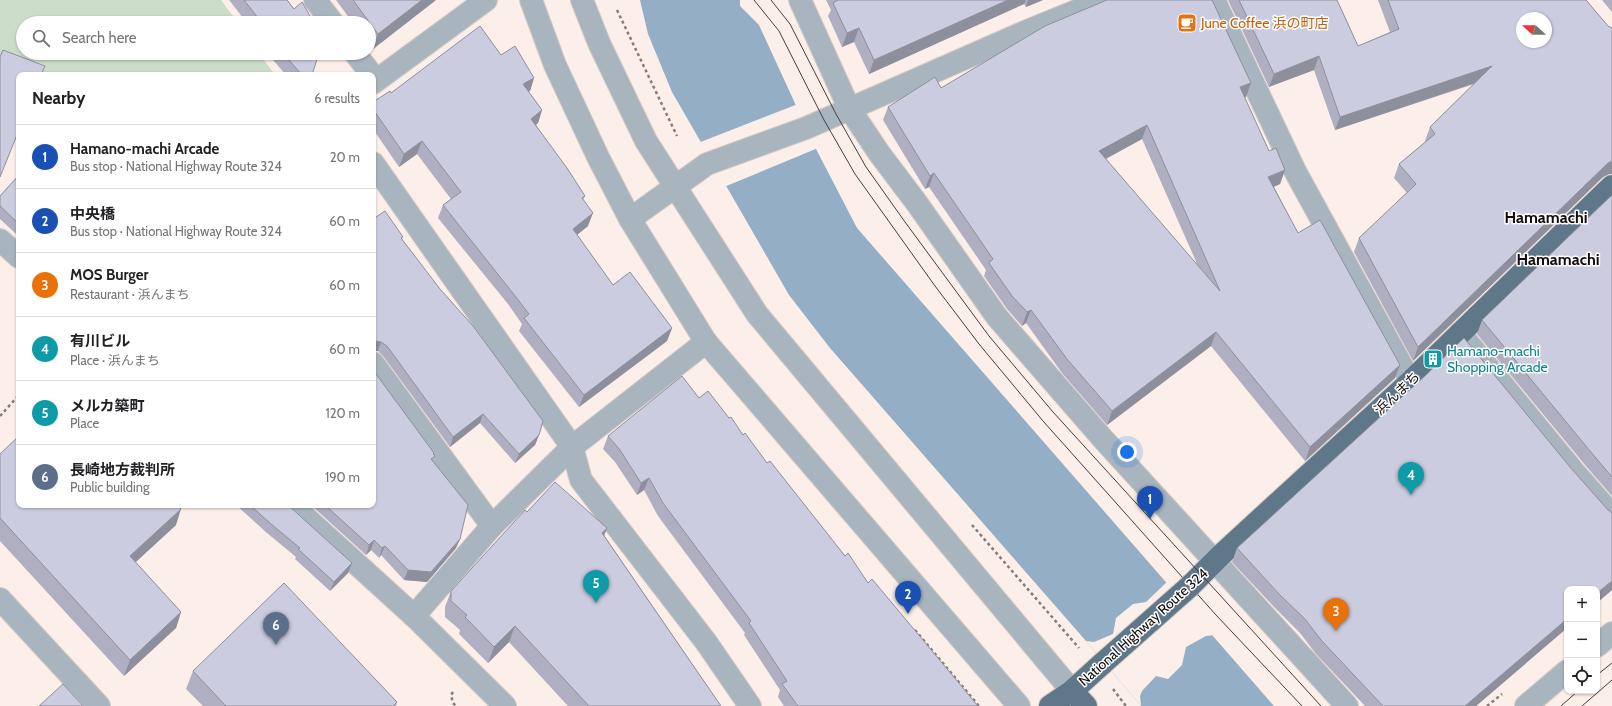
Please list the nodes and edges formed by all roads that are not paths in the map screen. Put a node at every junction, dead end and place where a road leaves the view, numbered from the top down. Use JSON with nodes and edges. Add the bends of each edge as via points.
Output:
{"nodes":[{"id":1,"x":316,"y":0,"type":"edge"},
{"id":2,"x":486,"y":0,"type":"edge"},
{"id":3,"x":531,"y":0,"type":"edge"},
{"id":4,"x":582,"y":0,"type":"edge"},
{"id":5,"x":800,"y":0,"type":"edge"},
{"id":6,"x":1103,"y":0,"type":"edge"},
{"id":7,"x":1214,"y":0,"type":"edge"},
{"id":8,"x":328,"y":16,"type":"edge"},
{"id":9,"x":360,"y":60,"type":"edge"},
{"id":10,"x":368,"y":72,"type":"edge"},
{"id":11,"x":376,"y":77,"type":"edge"},
{"id":12,"x":850,"y":108,"type":"junction"},
{"id":13,"x":376,"y":167,"type":"edge"},
{"id":14,"x":1612,"y":186,"type":"edge"},
{"id":15,"x":676,"y":187,"type":"junction"},
{"id":16,"x":630,"y":219,"type":"junction"},
{"id":17,"x":0,"y":240,"type":"edge"},
{"id":18,"x":16,"y":254,"type":"edge"},
{"id":19,"x":1460,"y":333,"type":"junction"},
{"id":20,"x":706,"y":342,"type":"junction"},
{"id":21,"x":376,"y":367,"type":"edge"},
{"id":22,"x":1412,"y":380,"type":"junction"},
{"id":23,"x":572,"y":447,"type":"junction"},
{"id":24,"x":295,"y":508,"type":"edge"},
{"id":25,"x":1612,"y":515,"type":"edge"},
{"id":26,"x":492,"y":526,"type":"junction"},
{"id":27,"x":1214,"y":562,"type":"junction"},
{"id":28,"x":0,"y":599,"type":"edge"},
{"id":29,"x":414,"y":616,"type":"junction"},
{"id":30,"x":1612,"y":633,"type":"edge"},
{"id":31,"x":1600,"y":643,"type":"edge"},
{"id":32,"x":1564,"y":674,"type":"edge"},
{"id":33,"x":1079,"y":699,"type":"edge"},
{"id":34,"x":99,"y":706,"type":"edge"},
{"id":35,"x":505,"y":706,"type":"edge"},
{"id":36,"x":750,"y":706,"type":"edge"},
{"id":37,"x":1020,"y":706,"type":"edge"},
{"id":38,"x":1050,"y":706,"type":"edge"},
{"id":39,"x":1347,"y":706,"type":"edge"},
{"id":40,"x":1526,"y":706,"type":"edge"}],
"edges":[{"from":1,"to":8,"type":"street"},
{"from":2,"to":11,"type":"street"},
{"from":3,"to":16,"type":"street","via":[[558,72]]},
{"from":4,"to":15,"type":"street","via":[[599,43],[646,141]]},
{"from":5,"to":12,"type":"street"},
{"from":6,"to":12,"type":"street"},
{"from":7,"to":22,"type":"street","via":[[1295,171]]},
{"from":9,"to":10,"type":"street"},
{"from":12,"to":15,"type":"street","via":[[806,128],[707,164]]},
{"from":12,"to":27,"type":"street","via":[[879,153],[997,317],[1103,440]]},
{"from":13,"to":23,"type":"street"},
{"from":14,"to":19,"type":"highway","name":"浜んまち"},
{"from":15,"to":16,"type":"street"},
{"from":15,"to":33,"type":"street","via":[[757,314]]},
{"from":16,"to":20,"type":"street"},
{"from":17,"to":18,"type":"street"},
{"from":19,"to":22,"type":"highway","name":"浜んまち"},
{"from":19,"to":25,"type":"street"},
{"from":20,"to":23,"type":"street"},
{"from":20,"to":37,"type":"street"},
{"from":21,"to":26,"type":"street"},
{"from":22,"to":27,"type":"highway","name":"浜んまち"},
{"from":23,"to":26,"type":"street"},
{"from":23,"to":36,"type":"street","via":[[581,480],[706,642]]},
{"from":24,"to":29,"type":"street"},
{"from":26,"to":29,"type":"street"},
{"from":27,"to":33,"type":"highway","name":"National Highway Route 324","bridge":true,"via":[[1100,666]]},
{"from":27,"to":39,"type":"street"},
{"from":28,"to":34,"type":"street"},
{"from":29,"to":35,"type":"street"},
{"from":30,"to":31,"type":"street"},
{"from":32,"to":40,"type":"street"},
{"from":33,"to":38,"type":"highway","name":"National Highway Route 324"}]}
